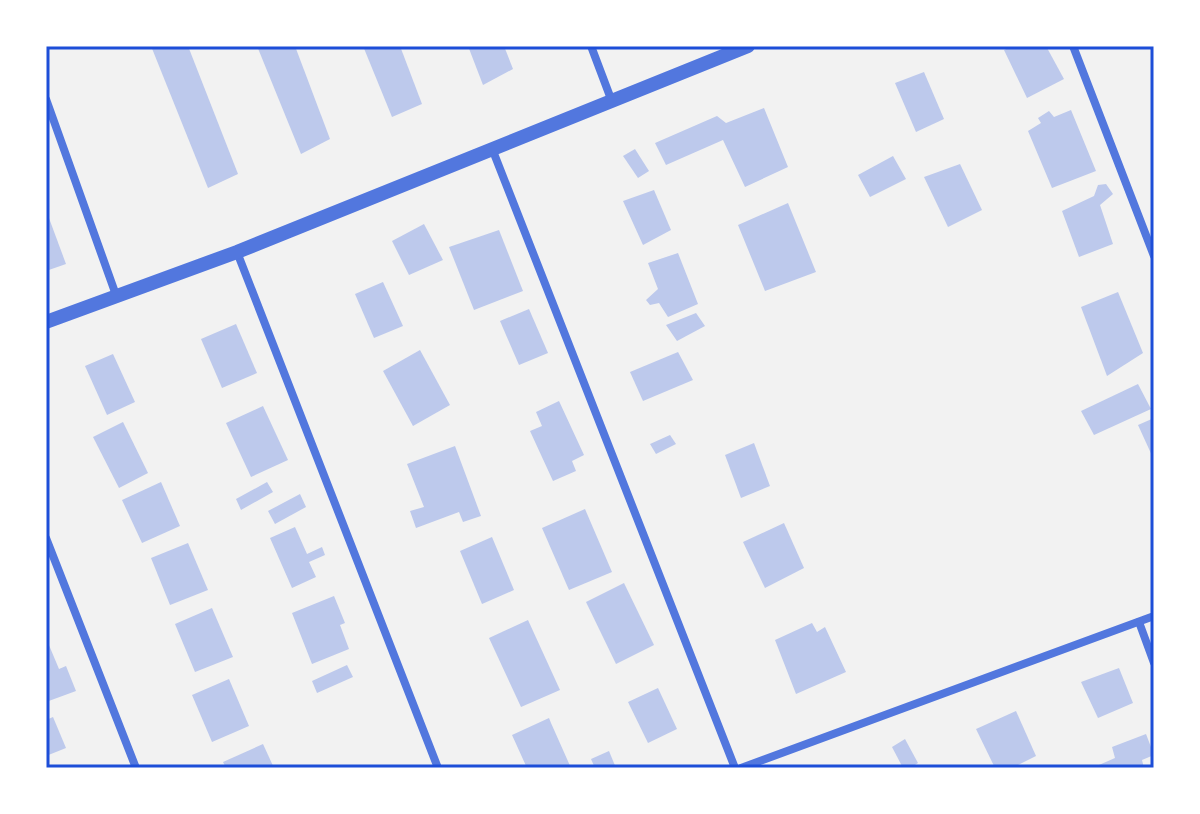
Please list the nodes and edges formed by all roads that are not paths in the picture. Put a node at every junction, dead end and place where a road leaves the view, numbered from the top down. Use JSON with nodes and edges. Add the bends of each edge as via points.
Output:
{"nodes":[{"id":1,"x":591,"y":46,"type":"edge"},
{"id":2,"x":748,"y":46,"type":"edge"},
{"id":3,"x":1073,"y":46,"type":"edge"},
{"id":4,"x":46,"y":99,"type":"edge"},
{"id":5,"x":611,"y":99,"type":"junction"},
{"id":6,"x":493,"y":151,"type":"junction"},
{"id":7,"x":237,"y":252,"type":"junction"},
{"id":8,"x":1154,"y":256,"type":"edge"},
{"id":9,"x":116,"y":295,"type":"junction"},
{"id":10,"x":46,"y":322,"type":"edge"},
{"id":11,"x":46,"y":538,"type":"edge"},
{"id":12,"x":1154,"y":616,"type":"edge"},
{"id":13,"x":1139,"y":622,"type":"junction"},
{"id":14,"x":1154,"y":663,"type":"edge"},
{"id":15,"x":136,"y":768,"type":"edge"},
{"id":16,"x":438,"y":768,"type":"edge"},
{"id":17,"x":738,"y":768,"type":"edge"}],
"edges":[{"from":1,"to":5,"type":"street"},
{"from":2,"to":5,"type":"street"},
{"from":3,"to":8,"type":"street"},
{"from":4,"to":9,"type":"street"},
{"from":5,"to":6,"type":"street"},
{"from":6,"to":7,"type":"street"},
{"from":6,"to":17,"type":"street"},
{"from":7,"to":9,"type":"street"},
{"from":7,"to":16,"type":"street"},
{"from":9,"to":10,"type":"street"},
{"from":11,"to":15,"type":"street"},
{"from":12,"to":13,"type":"street"},
{"from":13,"to":14,"type":"street"},
{"from":13,"to":17,"type":"street"}]}
